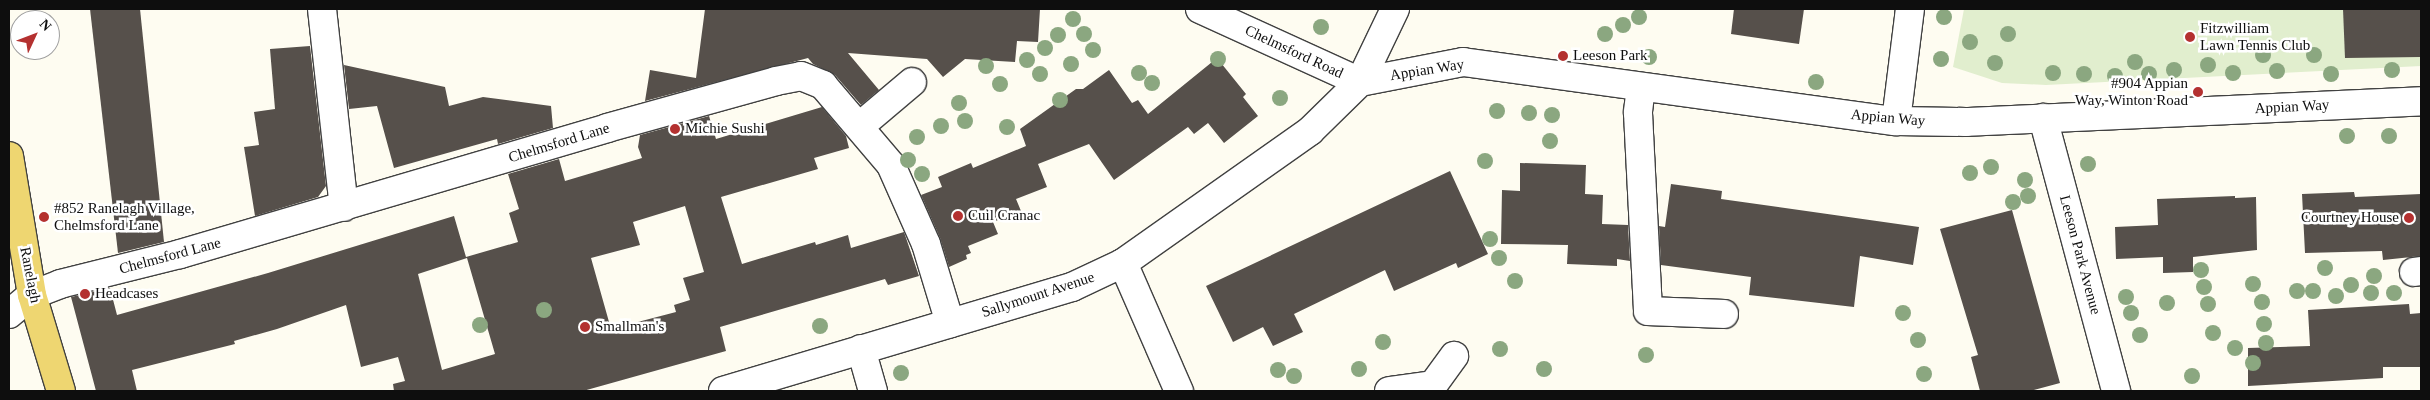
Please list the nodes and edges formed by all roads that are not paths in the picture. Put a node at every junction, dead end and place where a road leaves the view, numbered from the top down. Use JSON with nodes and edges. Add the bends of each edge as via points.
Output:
{"nodes":[{"id":1,"x":322,"y":9,"type":"edge"},
{"id":2,"x":1200,"y":9,"type":"edge"},
{"id":3,"x":1395,"y":9,"type":"edge"},
{"id":4,"x":1910,"y":9,"type":"edge"},
{"id":5,"x":912,"y":82,"type":"dead end"},
{"id":6,"x":1360,"y":82,"type":"junction"},
{"id":7,"x":1641,"y":87,"type":"junction"},
{"id":8,"x":2421,"y":101,"type":"edge"},
{"id":9,"x":2043,"y":118,"type":"junction"},
{"id":10,"x":1896,"y":121,"type":"junction"},
{"id":11,"x":860,"y":126,"type":"junction"},
{"id":12,"x":9,"y":156,"type":"edge"},
{"id":13,"x":344,"y":207,"type":"junction"},
{"id":14,"x":1123,"y":263,"type":"junction"},
{"id":15,"x":32,"y":295,"type":"junction"},
{"id":16,"x":9,"y":314,"type":"edge"},
{"id":17,"x":1724,"y":314,"type":"dead end"},
{"id":18,"x":950,"y":323,"type":"junction"},
{"id":19,"x":861,"y":349,"type":"junction"},
{"id":20,"x":1454,"y":356,"type":"dead end"},
{"id":21,"x":60,"y":391,"type":"edge"},
{"id":22,"x":723,"y":391,"type":"edge"},
{"id":23,"x":873,"y":391,"type":"edge"},
{"id":24,"x":1179,"y":391,"type":"edge"},
{"id":25,"x":1389,"y":391,"type":"edge"},
{"id":26,"x":2116,"y":391,"type":"edge"}],
"edges":[{"from":1,"to":13,"type":"street"},
{"from":2,"to":6,"type":"street","name":"Chelmsford Road"},
{"from":3,"to":6,"type":"street"},
{"from":4,"to":10,"type":"street"},
{"from":5,"to":11,"type":"street"},
{"from":6,"to":7,"type":"street","name":"Appian Way","via":[[1463,62]]},
{"from":6,"to":14,"type":"street","name":"Sallymount Avenue","via":[[1310,131]]},
{"from":7,"to":10,"type":"street","name":"Appian Way"},
{"from":7,"to":17,"type":"street","via":[[1638,113],[1648,311]]},
{"from":8,"to":9,"type":"street","name":"Appian Way"},
{"from":9,"to":10,"type":"street","name":"Appian Way"},
{"from":9,"to":26,"type":"street","name":"Leeson Park Avenue"},
{"from":11,"to":13,"type":"street","name":"Chelmsford Lane","via":[[823,85],[801,76],[788,78]]},
{"from":11,"to":18,"type":"street","name":"Chelmsford Lane","via":[[898,176],[926,244]]},
{"from":12,"to":15,"type":"main road","name":"Ranelagh"},
{"from":13,"to":15,"type":"street","name":"Chelmsford Lane","via":[[60,284]]},
{"from":14,"to":18,"type":"street","name":"Sallymount Avenue","via":[[1072,287]]},
{"from":14,"to":24,"type":"street"},
{"from":15,"to":16,"type":"street","name":"Chelmsford Lane"},
{"from":15,"to":21,"type":"main road","name":"Ranelagh"},
{"from":18,"to":19,"type":"street","name":"Sallymount Avenue"},
{"from":19,"to":22,"type":"street","name":"Sallymount Avenue"},
{"from":19,"to":23,"type":"street"},
{"from":20,"to":25,"type":"street","via":[[1433,385]]}]}
